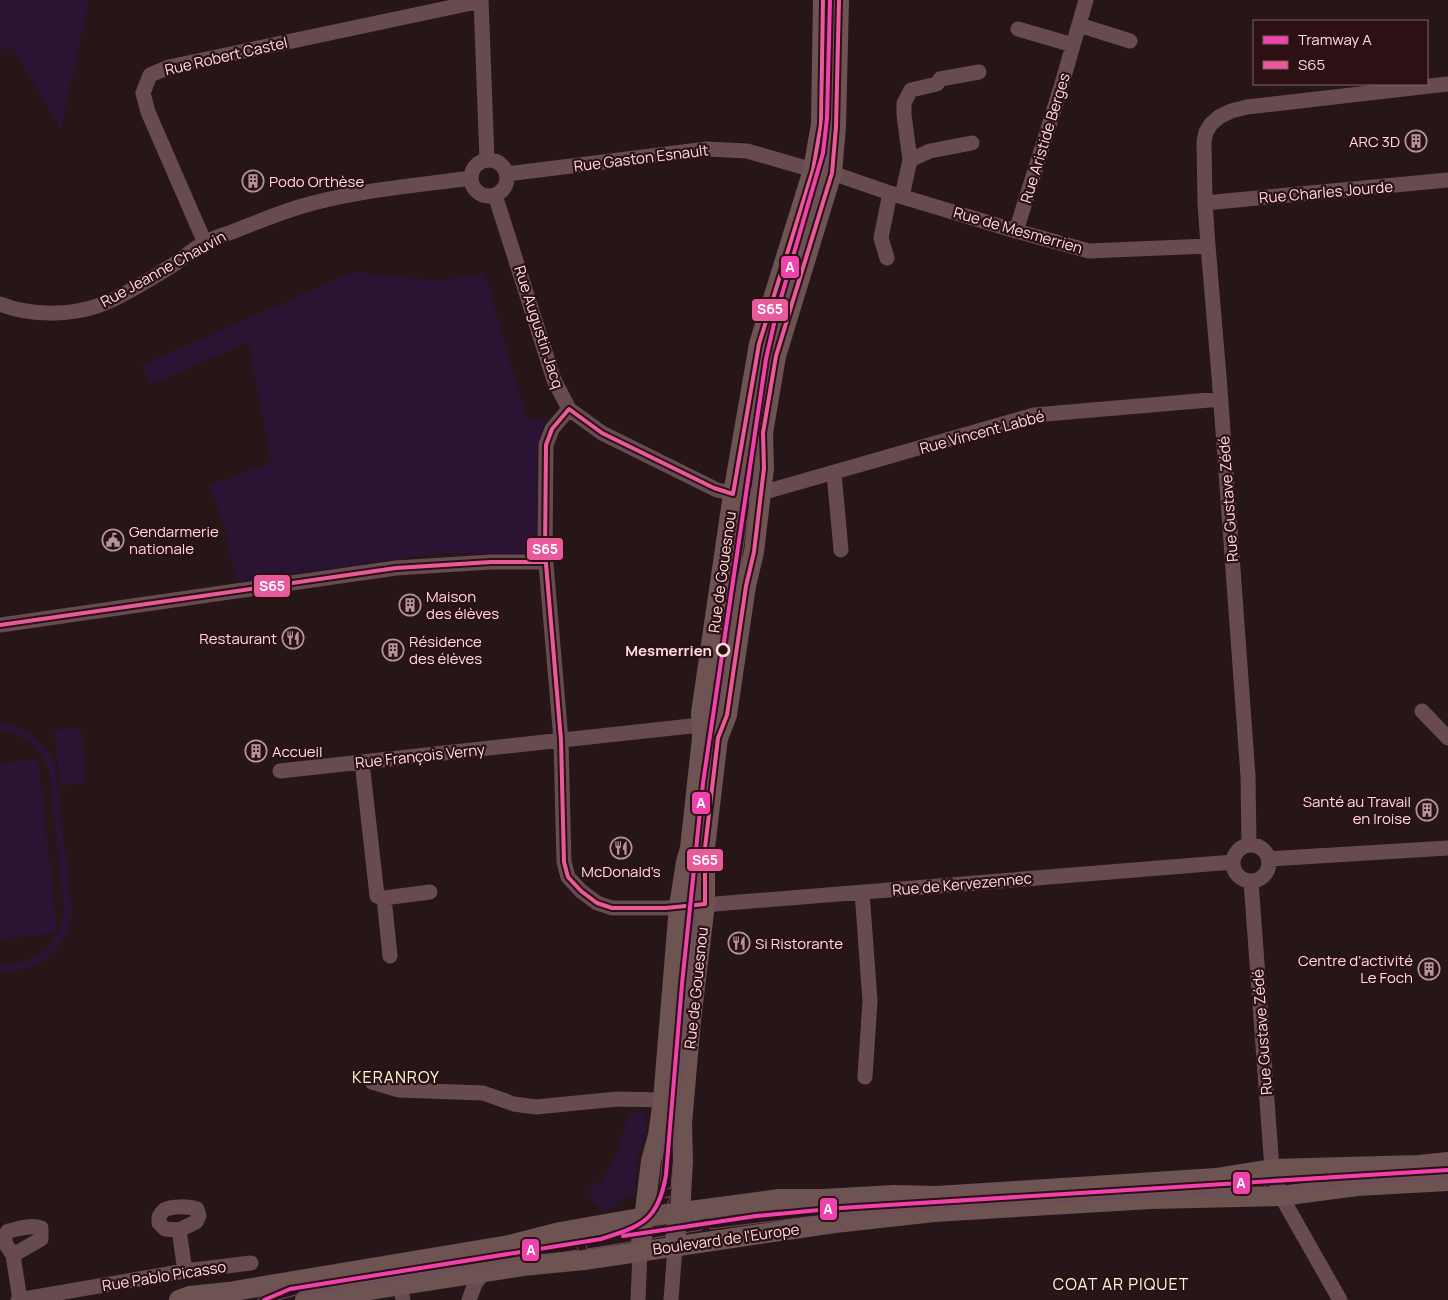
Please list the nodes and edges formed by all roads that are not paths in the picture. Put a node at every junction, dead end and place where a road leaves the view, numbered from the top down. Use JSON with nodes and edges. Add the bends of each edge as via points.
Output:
{"nodes":[{"id":1,"x":823,"y":0,"type":"edge"},
{"id":2,"x":839,"y":0,"type":"edge"},
{"id":3,"x":1086,"y":0,"type":"edge"},
{"id":4,"x":481,"y":1,"type":"edge"},
{"id":5,"x":1079,"y":25,"type":"junction"},
{"id":6,"x":1018,"y":29,"type":"dead end"},
{"id":7,"x":1130,"y":41,"type":"dead end"},
{"id":8,"x":1073,"y":44,"type":"junction"},
{"id":9,"x":979,"y":72,"type":"dead end"},
{"id":10,"x":1448,"y":84,"type":"edge"},
{"id":11,"x":972,"y":143,"type":"dead end"},
{"id":12,"x":488,"y":160,"type":"junction"},
{"id":13,"x":910,"y":160,"type":"junction"},
{"id":14,"x":823,"y":171,"type":"junction"},
{"id":15,"x":507,"y":174,"type":"junction"},
{"id":16,"x":471,"y":178,"type":"junction"},
{"id":17,"x":1448,"y":180,"type":"edge"},
{"id":18,"x":896,"y":194,"type":"junction"},
{"id":19,"x":495,"y":196,"type":"junction"},
{"id":20,"x":1205,"y":203,"type":"junction"},
{"id":21,"x":1016,"y":231,"type":"junction"},
{"id":22,"x":205,"y":243,"type":"junction"},
{"id":23,"x":1208,"y":246,"type":"junction"},
{"id":24,"x":887,"y":258,"type":"dead end"},
{"id":25,"x":0,"y":304,"type":"edge"},
{"id":26,"x":1221,"y":399,"type":"junction"},
{"id":27,"x":569,"y":409,"type":"junction"},
{"id":28,"x":834,"y":473,"type":"junction"},
{"id":29,"x":747,"y":494,"type":"junction"},
{"id":30,"x":841,"y":550,"type":"dead end"},
{"id":31,"x":546,"y":562,"type":"junction"},
{"id":32,"x":0,"y":625,"type":"edge"},
{"id":33,"x":1422,"y":711,"type":"dead end"},
{"id":34,"x":700,"y":725,"type":"junction"},
{"id":35,"x":1448,"y":738,"type":"edge"},
{"id":36,"x":561,"y":740,"type":"junction"},
{"id":37,"x":362,"y":762,"type":"junction"},
{"id":38,"x":280,"y":772,"type":"dead end"},
{"id":39,"x":1250,"y":845,"type":"junction"},
{"id":40,"x":1448,"y":848,"type":"edge"},
{"id":41,"x":1268,"y":859,"type":"junction"},
{"id":42,"x":1233,"y":862,"type":"junction"},
{"id":43,"x":1251,"y":881,"type":"junction"},
{"id":44,"x":430,"y":892,"type":"dead end"},
{"id":45,"x":862,"y":892,"type":"junction"},
{"id":46,"x":376,"y":896,"type":"junction"},
{"id":47,"x":692,"y":905,"type":"junction"},
{"id":48,"x":390,"y":956,"type":"dead end"},
{"id":49,"x":865,"y":1077,"type":"dead end"},
{"id":50,"x":372,"y":1082,"type":"dead end"},
{"id":51,"x":663,"y":1100,"type":"junction"},
{"id":52,"x":1448,"y":1162,"type":"edge"},
{"id":53,"x":1448,"y":1180,"type":"edge"},
{"id":54,"x":1276,"y":1183,"type":"junction"},
{"id":55,"x":680,"y":1213,"type":"junction"},
{"id":56,"x":645,"y":1217,"type":"junction"},
{"id":57,"x":179,"y":1230,"type":"dead end"},
{"id":58,"x":675,"y":1247,"type":"junction"},
{"id":59,"x":640,"y":1252,"type":"junction"},
{"id":60,"x":13,"y":1255,"type":"dead end"},
{"id":61,"x":251,"y":1263,"type":"dead end"},
{"id":62,"x":186,"y":1271,"type":"junction"},
{"id":63,"x":484,"y":1272,"type":"junction"},
{"id":64,"x":402,"y":1292,"type":"edge"},
{"id":65,"x":228,"y":1296,"type":"edge"},
{"id":66,"x":20,"y":1300,"type":"edge"},
{"id":67,"x":179,"y":1300,"type":"edge"},
{"id":68,"x":305,"y":1300,"type":"edge"},
{"id":69,"x":469,"y":1300,"type":"edge"},
{"id":70,"x":638,"y":1300,"type":"edge"},
{"id":71,"x":671,"y":1300,"type":"edge"},
{"id":72,"x":1340,"y":1300,"type":"edge"}],
"edges":[{"from":1,"to":14,"type":"main road","name":"Rue de Gouesnou","via":[[820,124]]},
{"from":2,"to":14,"type":"main road","name":"Rue de Gouesnou","via":[[836,127]]},
{"from":3,"to":5,"type":"street","name":"Rue Aristide Berges"},
{"from":4,"to":12,"type":"street"},
{"from":4,"to":22,"type":"street","name":"Rue Robert Castel","via":[[169,67],[150,75],[143,93],[148,112]]},
{"from":5,"to":7,"type":"street"},
{"from":5,"to":8,"type":"street","name":"Rue Aristide Berges"},
{"from":6,"to":8,"type":"street"},
{"from":8,"to":21,"type":"street","name":"Rue Aristide Berges"},
{"from":9,"to":13,"type":"street","via":[[940,79],[937,84],[910,90],[904,103],[904,115]]},
{"from":10,"to":20,"type":"street","name":"Rue Gustave Zédé","via":[[1231,111],[1219,117],[1206,132]]},
{"from":11,"to":13,"type":"street","via":[[930,151]]},
{"from":12,"to":15,"type":"street","via":[[500,163]]},
{"from":12,"to":16,"type":"street","via":[[476,166]]},
{"from":13,"to":18,"type":"street"},
{"from":14,"to":15,"type":"street","name":"Rue Gaston Esnault","via":[[747,152],[707,149]]},
{"from":14,"to":18,"type":"street","name":"Rue de Mesmerrien"},
{"from":14,"to":29,"type":"main road","name":"Rue de Gouesnou","via":[[759,344]]},
{"from":14,"to":29,"type":"main road","name":"Rue de Gouesnou","via":[[776,356],[763,433],[764,468]]},
{"from":15,"to":19,"type":"street","via":[[506,187]]},
{"from":16,"to":19,"type":"street","via":[[479,193]]},
{"from":16,"to":22,"type":"street","name":"Rue Jeanne Chauvin","via":[[340,196],[300,206]]},
{"from":17,"to":20,"type":"street","name":"Rue Charles Jourde"},
{"from":18,"to":21,"type":"street","name":"Rue de Mesmerrien"},
{"from":18,"to":24,"type":"street","via":[[881,238]]},
{"from":19,"to":27,"type":"street","name":"Rue Augustin Jacq","via":[[554,380]]},
{"from":20,"to":23,"type":"street","name":"Rue Gustave Zédé"},
{"from":21,"to":23,"type":"street","name":"Rue de Mesmerrien","via":[[1088,250]]},
{"from":22,"to":25,"type":"street","name":"Rue Jeanne Chauvin","via":[[170,267],[102,304],[57,313]]},
{"from":23,"to":26,"type":"street","name":"Rue Gustave Zédé"},
{"from":26,"to":28,"type":"street","name":"Rue Vincent Labbé","via":[[1034,414]]},
{"from":26,"to":39,"type":"street","name":"Rue Gustave Zédé"},
{"from":27,"to":29,"type":"street","name":"Rue Augustin Jacq","via":[[602,432],[714,488]]},
{"from":27,"to":31,"type":"street","via":[[552,429],[546,446]]},
{"from":28,"to":29,"type":"street","name":"Rue Vincent Labbé"},
{"from":28,"to":30,"type":"street"},
{"from":29,"to":34,"type":"main road","name":"Rue de Gouesnou","via":[[701,707]]},
{"from":29,"to":47,"type":"main road","name":"Rue de Gouesnou","via":[[754,552],[727,715],[718,738],[705,848]]},
{"from":31,"to":32,"type":"street","via":[[396,568]]},
{"from":31,"to":36,"type":"street"},
{"from":33,"to":35,"type":"street"},
{"from":34,"to":36,"type":"street","name":"Rue François Verny"},
{"from":34,"to":47,"type":"main road","name":"Rue de Gouesnou","via":[[702,738],[686,862]]},
{"from":36,"to":37,"type":"street","name":"Rue François Verny"},
{"from":36,"to":47,"type":"street","name":"Rue de Kervezennec","via":[[564,862],[568,877],[597,903],[612,908]]},
{"from":37,"to":38,"type":"street","name":"Rue François Verny"},
{"from":37,"to":46,"type":"street"},
{"from":39,"to":41,"type":"street","via":[[1263,850]]},
{"from":39,"to":42,"type":"street","via":[[1236,852]]},
{"from":40,"to":41,"type":"street"},
{"from":41,"to":43,"type":"street","via":[[1265,874]]},
{"from":42,"to":43,"type":"street","via":[[1236,873]]},
{"from":42,"to":45,"type":"street","name":"Rue de Kervezennec"},
{"from":43,"to":54,"type":"street","name":"Rue Gustave Zédé"},
{"from":44,"to":46,"type":"street"},
{"from":45,"to":47,"type":"street","name":"Rue de Kervezennec"},
{"from":45,"to":49,"type":"street","via":[[870,1001]]},
{"from":46,"to":48,"type":"street"},
{"from":47,"to":51,"type":"main road","name":"Rue de Gouesnou"},
{"from":47,"to":55,"type":"main road","name":"Rue de Gouesnou","via":[[691,1020],[682,1124]]},
{"from":50,"to":51,"type":"street","via":[[399,1090],[483,1093],[514,1104],[536,1107],[617,1099]]},
{"from":51,"to":56,"type":"main road","name":"Rue de Gouesnou","via":[[651,1161]]},
{"from":52,"to":54,"type":"main road","name":"Boulevard de l'Europe"},
{"from":53,"to":54,"type":"main road","name":"Boulevard de l'Europe","via":[[1357,1186]]},
{"from":54,"to":55,"type":"main road","name":"Boulevard de l'Europe","via":[[1216,1178],[937,1196],[779,1199]]},
{"from":54,"to":58,"type":"main road","name":"Boulevard de l'Europe","via":[[1151,1199],[934,1212]]},
{"from":54,"to":72,"type":"street"},
{"from":55,"to":56,"type":"main road","name":"Boulevard de l'Europe"},
{"from":55,"to":58,"type":"main road","name":"Rue de Gouesnou"},
{"from":56,"to":59,"type":"main road","name":"Rue de Gouesnou"},
{"from":56,"to":65,"type":"main road","name":"Boulevard de l'Europe","via":[[320,1276]]},
{"from":57,"to":62,"type":"street"},
{"from":58,"to":59,"type":"main road","name":"Boulevard de l'Europe"},
{"from":58,"to":71,"type":"street","name":"Rue de Gouesnou"},
{"from":59,"to":63,"type":"main road","name":"Boulevard de l'Europe"},
{"from":59,"to":70,"type":"street","name":"Rue de Gouesnou"},
{"from":60,"to":66,"type":"street"},
{"from":61,"to":62,"type":"street","name":"Rue Pablo Picasso"},
{"from":62,"to":66,"type":"street","name":"Rue Pablo Picasso"},
{"from":63,"to":64,"type":"main road","name":"Boulevard de l'Europe"},
{"from":63,"to":69,"type":"street"},
{"from":64,"to":68,"type":"main road","name":"Boulevard de l'Europe"},
{"from":65,"to":67,"type":"main road","name":"Boulevard de l'Europe","via":[[190,1296]]}]}
